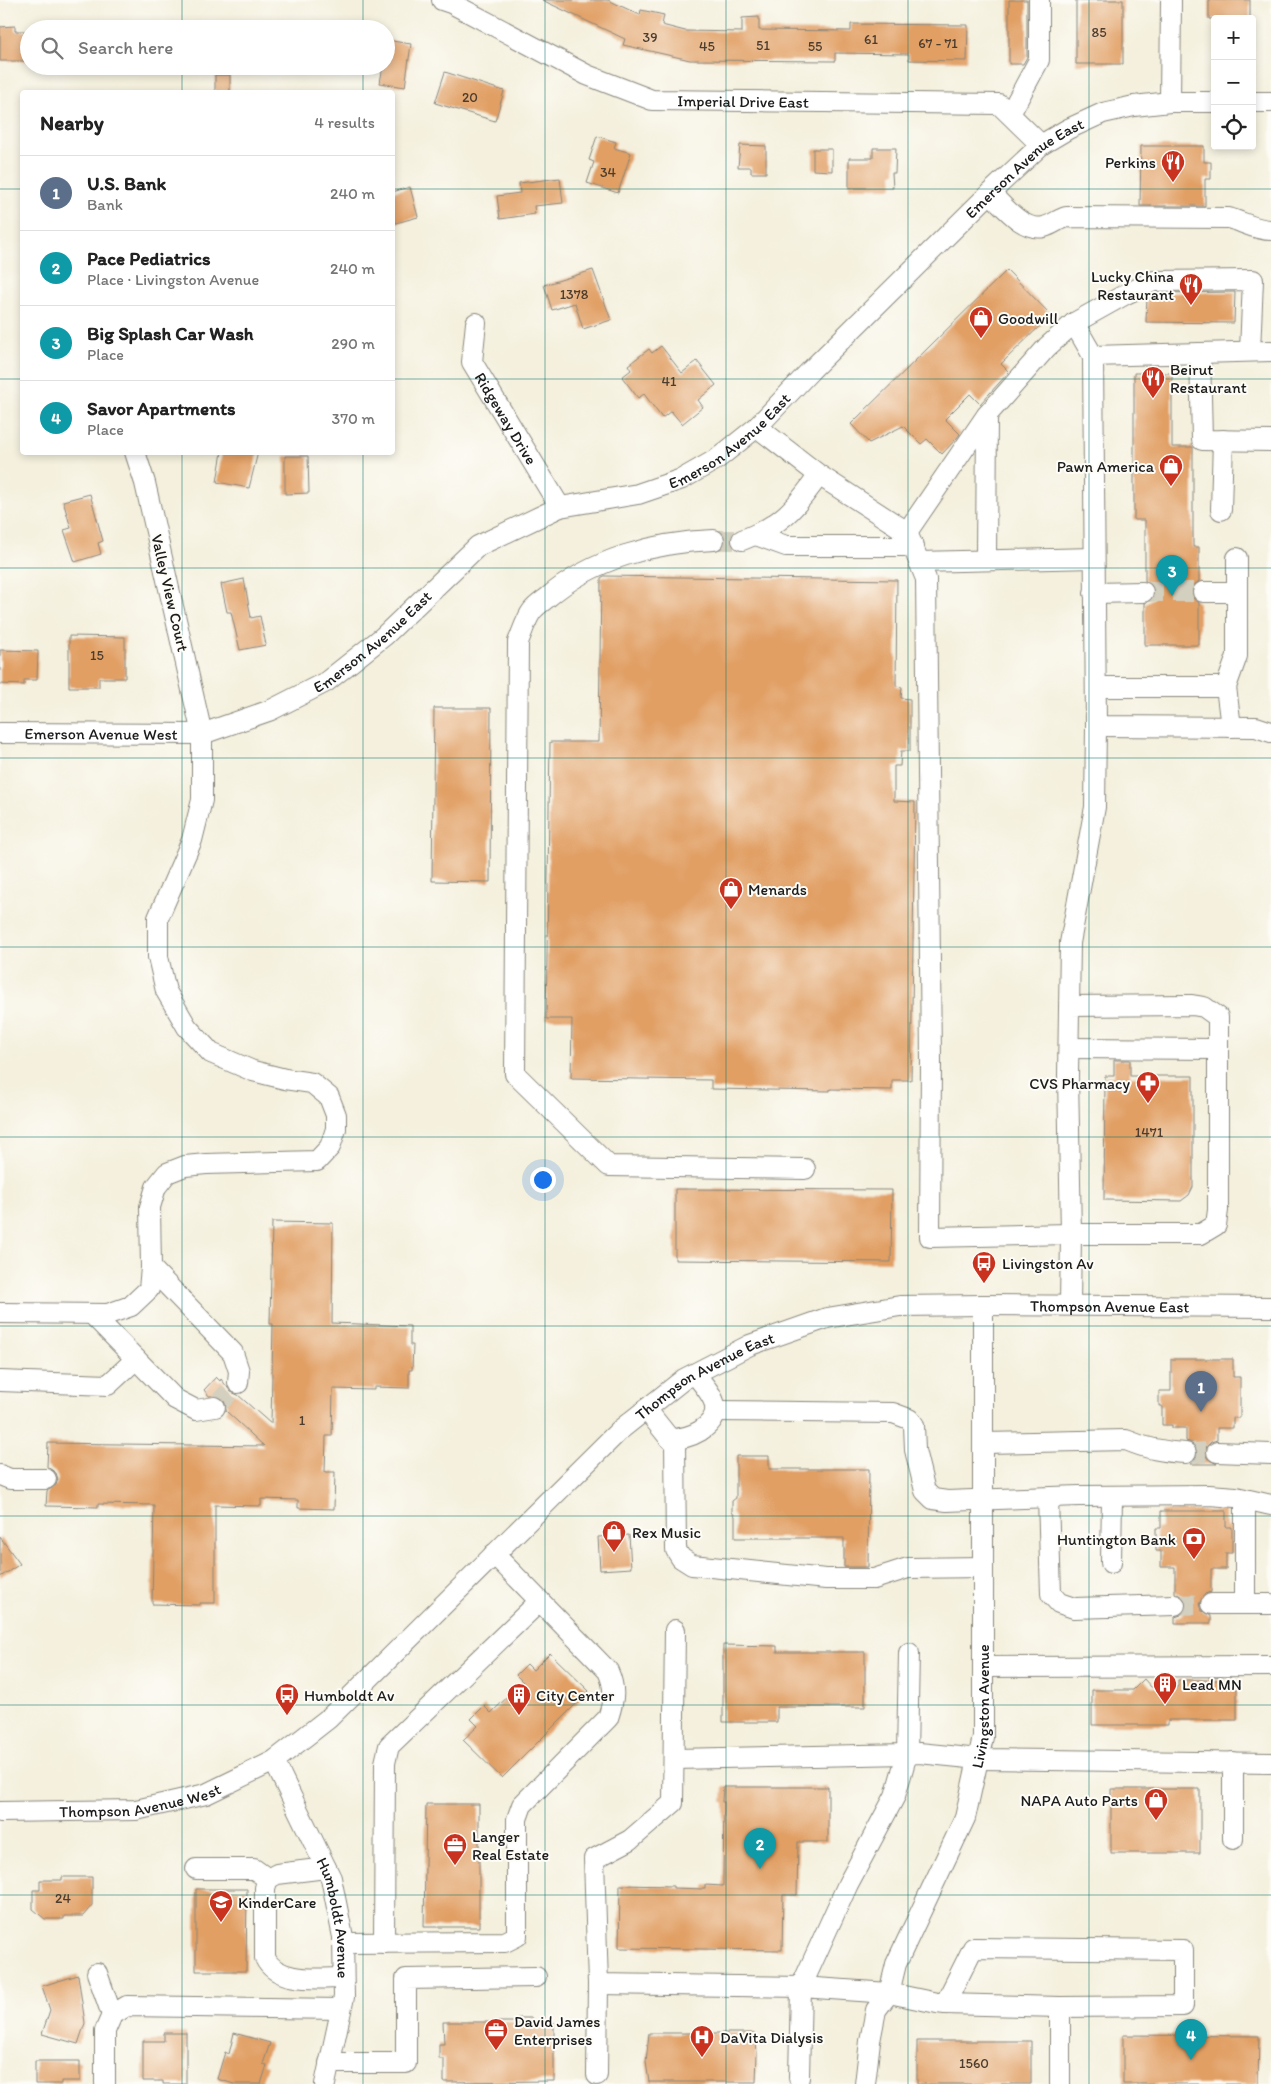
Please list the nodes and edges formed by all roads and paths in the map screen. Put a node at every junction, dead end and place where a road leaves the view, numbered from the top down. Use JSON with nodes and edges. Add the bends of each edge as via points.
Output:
{"nodes":[{"id":1,"x":1039,"y":0,"type":"edge"},
{"id":2,"x":1171,"y":0,"type":"edge"},
{"id":3,"x":447,"y":1,"type":"edge"},
{"id":4,"x":1170,"y":102,"type":"junction"},
{"id":5,"x":1211,"y":102,"type":"edge"},
{"id":6,"x":1256,"y":102,"type":"edge"},
{"id":7,"x":1271,"y":102,"type":"edge"},
{"id":8,"x":1010,"y":114,"type":"junction"},
{"id":9,"x":1041,"y":145,"type":"junction"},
{"id":10,"x":990,"y":193,"type":"junction"},
{"id":11,"x":1271,"y":230,"type":"edge"},
{"id":12,"x":476,"y":323,"type":"dead end"},
{"id":13,"x":1074,"y":323,"type":"junction"},
{"id":14,"x":1250,"y":351,"type":"junction"},
{"id":15,"x":1271,"y":351,"type":"edge"},
{"id":16,"x":1200,"y":353,"type":"junction"},
{"id":17,"x":1093,"y":356,"type":"junction"},
{"id":18,"x":987,"y":415,"type":"junction"},
{"id":19,"x":757,"y":427,"type":"junction"},
{"id":20,"x":1223,"y":440,"type":"junction"},
{"id":21,"x":1271,"y":441,"type":"edge"},
{"id":22,"x":136,"y":455,"type":"edge"},
{"id":23,"x":819,"y":475,"type":"junction"},
{"id":24,"x":560,"y":507,"type":"junction"},
{"id":25,"x":1221,"y":510,"type":"dead end"},
{"id":26,"x":714,"y":540,"type":"tunnel mouth"},
{"id":27,"x":914,"y":547,"type":"junction"},
{"id":28,"x":1094,"y":558,"type":"junction"},
{"id":29,"x":1236,"y":558,"type":"dead end"},
{"id":30,"x":986,"y":560,"type":"junction"},
{"id":31,"x":1143,"y":592,"type":"tunnel mouth"},
{"id":32,"x":1203,"y":592,"type":"tunnel mouth"},
{"id":33,"x":1236,"y":592,"type":"junction"},
{"id":34,"x":1094,"y":593,"type":"junction"},
{"id":35,"x":1096,"y":687,"type":"junction"},
{"id":36,"x":1226,"y":687,"type":"junction"},
{"id":37,"x":1096,"y":726,"type":"junction"},
{"id":38,"x":1231,"y":726,"type":"junction"},
{"id":39,"x":1271,"y":732,"type":"edge"},
{"id":40,"x":0,"y":733,"type":"edge"},
{"id":41,"x":202,"y":734,"type":"junction"},
{"id":42,"x":1069,"y":1006,"type":"junction"},
{"id":43,"x":1069,"y":1048,"type":"junction"},
{"id":44,"x":1218,"y":1049,"type":"junction"},
{"id":45,"x":805,"y":1169,"type":"dead end"},
{"id":46,"x":1071,"y":1234,"type":"junction"},
{"id":47,"x":151,"y":1268,"type":"junction"},
{"id":48,"x":983,"y":1305,"type":"junction"},
{"id":49,"x":1070,"y":1305,"type":"junction"},
{"id":50,"x":1271,"y":1307,"type":"edge"},
{"id":51,"x":0,"y":1313,"type":"edge"},
{"id":52,"x":92,"y":1314,"type":"junction"},
{"id":53,"x":136,"y":1359,"type":"junction"},
{"id":54,"x":695,"y":1374,"type":"junction"},
{"id":55,"x":0,"y":1381,"type":"edge"},
{"id":56,"x":238,"y":1383,"type":"dead end"},
{"id":57,"x":215,"y":1407,"type":"dead end"},
{"id":58,"x":646,"y":1409,"type":"junction"},
{"id":59,"x":716,"y":1412,"type":"junction"},
{"id":60,"x":674,"y":1439,"type":"junction"},
{"id":61,"x":983,"y":1443,"type":"junction"},
{"id":62,"x":1217,"y":1452,"type":"tunnel mouth"},
{"id":63,"x":1186,"y":1453,"type":"tunnel mouth"},
{"id":64,"x":1271,"y":1454,"type":"edge"},
{"id":65,"x":0,"y":1475,"type":"edge"},
{"id":66,"x":46,"y":1479,"type":"dead end"},
{"id":67,"x":1112,"y":1496,"type":"junction"},
{"id":68,"x":1048,"y":1498,"type":"junction"},
{"id":69,"x":983,"y":1500,"type":"junction"},
{"id":70,"x":1245,"y":1500,"type":"junction"},
{"id":71,"x":1271,"y":1505,"type":"edge"},
{"id":72,"x":494,"y":1554,"type":"junction"},
{"id":73,"x":1112,"y":1563,"type":"dead end"},
{"id":74,"x":983,"y":1567,"type":"junction"},
{"id":75,"x":540,"y":1601,"type":"junction"},
{"id":76,"x":1244,"y":1603,"type":"junction"},
{"id":77,"x":1210,"y":1604,"type":"tunnel mouth"},
{"id":78,"x":1271,"y":1604,"type":"edge"},
{"id":79,"x":1175,"y":1605,"type":"tunnel mouth"},
{"id":80,"x":676,"y":1630,"type":"dead end"},
{"id":81,"x":909,"y":1653,"type":"dead end"},
{"id":82,"x":1271,"y":1666,"type":"edge"},
{"id":83,"x":983,"y":1667,"type":"junction"},
{"id":84,"x":907,"y":1754,"type":"junction"},
{"id":85,"x":674,"y":1759,"type":"junction"},
{"id":86,"x":979,"y":1759,"type":"junction"},
{"id":87,"x":274,"y":1761,"type":"junction"},
{"id":88,"x":1233,"y":1762,"type":"junction"},
{"id":89,"x":1271,"y":1763,"type":"edge"},
{"id":90,"x":0,"y":1812,"type":"edge"},
{"id":91,"x":1233,"y":1839,"type":"dead end"},
{"id":92,"x":326,"y":1868,"type":"junction"},
{"id":93,"x":196,"y":1869,"type":"dead end"},
{"id":94,"x":268,"y":1879,"type":"junction"},
{"id":95,"x":343,"y":1942,"type":"junction"},
{"id":96,"x":384,"y":1942,"type":"junction"},
{"id":97,"x":97,"y":1973,"type":"dead end"},
{"id":98,"x":536,"y":1977,"type":"dead end"},
{"id":99,"x":343,"y":1978,"type":"junction"},
{"id":100,"x":598,"y":1984,"type":"junction"},
{"id":101,"x":801,"y":1987,"type":"junction"},
{"id":102,"x":889,"y":1993,"type":"junction"},
{"id":103,"x":945,"y":2004,"type":"junction"},
{"id":104,"x":1060,"y":2007,"type":"junction"},
{"id":105,"x":341,"y":2009,"type":"junction"},
{"id":106,"x":112,"y":2015,"type":"junction"},
{"id":107,"x":330,"y":2063,"type":"junction"},
{"id":108,"x":597,"y":2075,"type":"dead end"},
{"id":109,"x":799,"y":2078,"type":"dead end"},
{"id":110,"x":105,"y":2084,"type":"edge"},
{"id":111,"x":325,"y":2084,"type":"edge"},
{"id":112,"x":865,"y":2084,"type":"edge"},
{"id":113,"x":1060,"y":2084,"type":"edge"}],
"edges":[{"from":1,"to":8,"type":"street","via":[[1039,60]]},
{"from":2,"to":4,"type":"street"},
{"from":3,"to":8,"type":"street","name":"Imperial Drive East","via":[[587,75],[652,100],[1000,104]]},
{"from":4,"to":5,"type":"street","name":"Emerson Avenue East"},
{"from":4,"to":9,"type":"street","name":"Emerson Avenue East","via":[[1103,114]]},
{"from":6,"to":7,"type":"street"},
{"from":8,"to":9,"type":"street","name":"Imperial Drive East"},
{"from":9,"to":10,"type":"street","name":"Emerson Avenue East"},
{"from":10,"to":11,"type":"street","via":[[1019,220],[1031,226],[1044,227],[1066,217],[1229,218],[1260,230]]},
{"from":10,"to":19,"type":"street","name":"Emerson Avenue East"},
{"from":12,"to":24,"type":"street","name":"Ridgeway Drive","via":[[472,362]]},
{"from":13,"to":14,"type":"street","via":[[1154,281],[1253,280]]},
{"from":13,"to":17,"type":"street"},
{"from":13,"to":18,"type":"street","via":[[1047,347]]},
{"from":14,"to":15,"type":"street"},
{"from":14,"to":16,"type":"street"},
{"from":16,"to":17,"type":"street"},
{"from":16,"to":20,"type":"street","via":[[1202,440]]},
{"from":17,"to":28,"type":"street"},
{"from":18,"to":27,"type":"street"},
{"from":18,"to":30,"type":"street"},
{"from":19,"to":23,"type":"street"},
{"from":19,"to":24,"type":"street","name":"Emerson Avenue East","via":[[717,459],[682,479],[638,494]]},
{"from":20,"to":21,"type":"street"},
{"from":20,"to":25,"type":"street"},
{"from":22,"to":41,"type":"street","name":"Valley View Court"},
{"from":23,"to":27,"type":"street"},
{"from":23,"to":27,"type":"street","via":[[799,504],[779,522],[749,537],[786,546]]},
{"from":24,"to":41,"type":"street","name":"Emerson Avenue East","via":[[478,546],[384,636],[326,682],[271,710]]},
{"from":26,"to":45,"type":"street","via":[[686,541],[644,550],[598,565],[561,586],[532,611],[518,642],[514,1074],[609,1166]]},
{"from":27,"to":30,"type":"street"},
{"from":27,"to":46,"type":"street","via":[[926,579],[930,1237]]},
{"from":28,"to":30,"type":"street"},
{"from":28,"to":34,"type":"street"},
{"from":29,"to":33,"type":"street"},
{"from":31,"to":34,"type":"street"},
{"from":32,"to":33,"type":"street"},
{"from":33,"to":36,"type":"street","via":[[1236,656]]},
{"from":34,"to":35,"type":"street"},
{"from":35,"to":36,"type":"street"},
{"from":35,"to":37,"type":"street"},
{"from":36,"to":38,"type":"street"},
{"from":37,"to":38,"type":"street"},
{"from":37,"to":42,"type":"street","via":[[1095,807],[1070,943]]},
{"from":38,"to":39,"type":"street","via":[[1256,727]]},
{"from":40,"to":41,"type":"street","name":"Emerson Avenue West"},
{"from":41,"to":47,"type":"street","name":"Valley View Court","via":[[202,800],[192,840],[158,918],[158,957],[166,991],[187,1026],[211,1053],[253,1071],[312,1083],[328,1097],[336,1115],[336,1129],[330,1147],[317,1161],[206,1164],[185,1166],[167,1173],[156,1187],[150,1208]]},
{"from":42,"to":43,"type":"street"},
{"from":42,"to":44,"type":"street","via":[[1204,1007],[1218,1017]]},
{"from":43,"to":44,"type":"street"},
{"from":43,"to":46,"type":"street"},
{"from":44,"to":46,"type":"street","via":[[1216,1225],[1201,1234]]},
{"from":46,"to":49,"type":"street"},
{"from":47,"to":52,"type":"street","name":"Valley View Court","via":[[149,1289],[131,1306],[108,1314]]},
{"from":47,"to":56,"type":"street","via":[[234,1353],[239,1371]]},
{"from":48,"to":49,"type":"street","name":"Thompson Avenue East"},
{"from":48,"to":54,"type":"street","name":"Thompson Avenue East","via":[[900,1306],[827,1318],[750,1345]]},
{"from":48,"to":61,"type":"street","name":"Livingston Avenue"},
{"from":49,"to":50,"type":"street","name":"Thompson Avenue East"},
{"from":51,"to":52,"type":"street","name":"Valley View Court"},
{"from":52,"to":53,"type":"street"},
{"from":53,"to":55,"type":"street","via":[[108,1385]]},
{"from":53,"to":57,"type":"street","via":[[175,1399],[196,1410]]},
{"from":54,"to":58,"type":"street","name":"Thompson Avenue East"},
{"from":54,"to":59,"type":"street","via":[[712,1395]]},
{"from":58,"to":60,"type":"street"},
{"from":58,"to":72,"type":"street","name":"Thompson Avenue East","via":[[620,1430]]},
{"from":59,"to":60,"type":"street","via":[[714,1419],[704,1428],[691,1436]]},
{"from":59,"to":69,"type":"street","via":[[893,1413],[909,1419],[914,1425],[915,1450],[925,1491],[933,1498],[947,1501]]},
{"from":60,"to":74,"type":"street","via":[[676,1550],[692,1565],[826,1579],[874,1579],[908,1568]]},
{"from":61,"to":63,"type":"street","via":[[1126,1440],[1148,1449]]},
{"from":61,"to":69,"type":"street","name":"Livingston Avenue"},
{"from":62,"to":64,"type":"street"},
{"from":65,"to":66,"type":"street","via":[[10,1479]]},
{"from":67,"to":68,"type":"street"},
{"from":67,"to":70,"type":"street","via":[[1209,1494]]},
{"from":67,"to":73,"type":"street"},
{"from":68,"to":69,"type":"street"},
{"from":68,"to":79,"type":"street","via":[[1050,1594],[1060,1603],[1074,1608]]},
{"from":69,"to":74,"type":"street","name":"Livingston Avenue"},
{"from":70,"to":71,"type":"street"},
{"from":70,"to":76,"type":"street"},
{"from":72,"to":75,"type":"street"},
{"from":72,"to":87,"type":"street","name":"Thompson Avenue East","via":[[329,1718]]},
{"from":74,"to":83,"type":"street","name":"Livingston Avenue"},
{"from":75,"to":96,"type":"street","via":[[389,1746],[385,1763]]},
{"from":75,"to":96,"type":"street","via":[[608,1671],[614,1685],[614,1701],[608,1718],[522,1805],[517,1819],[517,1936],[505,1942]]},
{"from":76,"to":77,"type":"street"},
{"from":76,"to":78,"type":"street"},
{"from":80,"to":85,"type":"street"},
{"from":81,"to":84,"type":"street"},
{"from":82,"to":83,"type":"street"},
{"from":83,"to":86,"type":"street","name":"Livingston Avenue","via":[[983,1736]]},
{"from":84,"to":85,"type":"street"},
{"from":84,"to":86,"type":"street"},
{"from":84,"to":101,"type":"street","via":[[895,1796],[848,1884]]},
{"from":85,"to":100,"type":"street","via":[[673,1803],[630,1840],[594,1859]]},
{"from":86,"to":88,"type":"street"},
{"from":86,"to":102,"type":"street","name":"Livingston Avenue","via":[[965,1818],[896,1964]]},
{"from":87,"to":90,"type":"street","name":"Thompson Avenue West","via":[[206,1794],[136,1810]]},
{"from":87,"to":92,"type":"street","name":"Humboldt Avenue"},
{"from":88,"to":89,"type":"street"},
{"from":88,"to":91,"type":"street"},
{"from":92,"to":94,"type":"street","via":[[277,1874]]},
{"from":92,"to":95,"type":"street","name":"Humboldt Avenue","via":[[331,1878]]},
{"from":93,"to":94,"type":"street","via":[[254,1869]]},
{"from":94,"to":99,"type":"street","via":[[265,1958],[268,1965],[289,1976]]},
{"from":95,"to":96,"type":"street"},
{"from":95,"to":99,"type":"street","name":"Humboldt Avenue"},
{"from":97,"to":106,"type":"street"},
{"from":98,"to":107,"type":"street","via":[[406,1979],[406,2064]]},
{"from":99,"to":105,"type":"street","name":"Humboldt Avenue"},
{"from":100,"to":101,"type":"street"},
{"from":100,"to":108,"type":"street"},
{"from":101,"to":102,"type":"street"},
{"from":101,"to":109,"type":"street"},
{"from":102,"to":103,"type":"street"},
{"from":102,"to":112,"type":"street","name":"Livingston Avenue","via":[[876,2010]]},
{"from":103,"to":104,"type":"street"},
{"from":103,"to":104,"type":"street","via":[[973,1948],[1183,1950],[1183,2006]]},
{"from":104,"to":113,"type":"street"},
{"from":105,"to":106,"type":"street","via":[[127,2006]]},
{"from":105,"to":107,"type":"street","name":"Humboldt Avenue"},
{"from":106,"to":110,"type":"street","via":[[105,2031]]},
{"from":107,"to":111,"type":"street","name":"Humboldt Avenue"}]}
